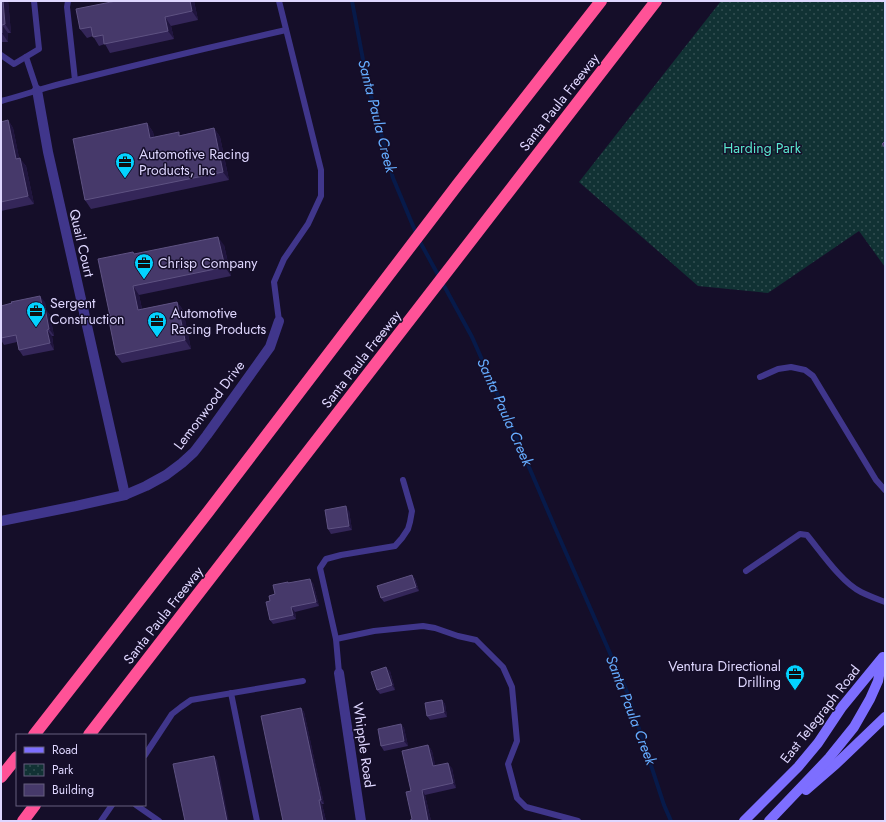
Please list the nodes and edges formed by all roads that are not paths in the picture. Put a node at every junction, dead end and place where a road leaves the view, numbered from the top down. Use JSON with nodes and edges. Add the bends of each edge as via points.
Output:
{"nodes":[{"id":1,"x":34,"y":1,"type":"edge"},
{"id":2,"x":68,"y":1,"type":"edge"},
{"id":3,"x":279,"y":1,"type":"edge"},
{"id":4,"x":601,"y":1,"type":"edge"},
{"id":5,"x":656,"y":1,"type":"edge"},
{"id":6,"x":286,"y":30,"type":"junction"},
{"id":7,"x":1,"y":54,"type":"edge"},
{"id":8,"x":26,"y":57,"type":"junction"},
{"id":9,"x":75,"y":80,"type":"junction"},
{"id":10,"x":37,"y":90,"type":"junction"},
{"id":11,"x":1,"y":101,"type":"edge"},
{"id":12,"x":279,"y":321,"type":"joint"},
{"id":13,"x":760,"y":377,"type":"dead end"},
{"id":14,"x":403,"y":480,"type":"dead end"},
{"id":15,"x":885,"y":490,"type":"edge"},
{"id":16,"x":125,"y":495,"type":"junction"},
{"id":17,"x":1,"y":521,"type":"edge"},
{"id":18,"x":746,"y":571,"type":"dead end"},
{"id":19,"x":885,"y":602,"type":"edge"},
{"id":20,"x":336,"y":639,"type":"junction"},
{"id":21,"x":884,"y":654,"type":"edge"},
{"id":22,"x":339,"y":673,"type":"joint"},
{"id":23,"x":303,"y":681,"type":"dead end"},
{"id":24,"x":231,"y":693,"type":"junction"},
{"id":25,"x":885,"y":717,"type":"edge"},
{"id":26,"x":35,"y":734,"type":"edge"},
{"id":27,"x":90,"y":734,"type":"edge"},
{"id":28,"x":146,"y":753,"type":"edge"},
{"id":29,"x":16,"y":758,"type":"edge"},
{"id":30,"x":1,"y":777,"type":"edge"},
{"id":31,"x":34,"y":806,"type":"edge"},
{"id":32,"x":111,"y":806,"type":"edge"},
{"id":33,"x":137,"y":806,"type":"edge"},
{"id":34,"x":23,"y":821,"type":"edge"},
{"id":35,"x":101,"y":821,"type":"edge"},
{"id":36,"x":159,"y":821,"type":"edge"},
{"id":37,"x":257,"y":821,"type":"edge"},
{"id":38,"x":361,"y":821,"type":"edge"},
{"id":39,"x":578,"y":821,"type":"edge"},
{"id":40,"x":744,"y":821,"type":"edge"},
{"id":41,"x":769,"y":821,"type":"edge"},
{"id":42,"x":772,"y":821,"type":"edge"}],
"edges":[{"from":1,"to":8,"type":"lane","via":[[39,49]]},
{"from":2,"to":9,"type":"lane"},
{"from":3,"to":6,"type":"lane"},
{"from":4,"to":26,"type":"highway","name":"Santa Paula Freeway"},
{"from":5,"to":27,"type":"highway","name":"Santa Paula Freeway"},
{"from":6,"to":9,"type":"lane"},
{"from":6,"to":12,"type":"lane","via":[[321,170],[321,196],[308,224],[284,259],[274,282]]},
{"from":7,"to":8,"type":"lane","via":[[14,64]]},
{"from":8,"to":10,"type":"lane"},
{"from":9,"to":10,"type":"lane"},
{"from":10,"to":11,"type":"lane"},
{"from":10,"to":16,"type":"street","name":"Quail Court","via":[[48,152]]},
{"from":12,"to":16,"type":"street","name":"Lemonwood Drive","via":[[270,347],[194,452],[166,475]]},
{"from":13,"to":15,"type":"lane","via":[[778,369],[791,367],[805,370],[813,376],[869,469]]},
{"from":14,"to":20,"type":"lane","via":[[412,511],[408,529],[395,546],[326,559],[320,568]]},
{"from":16,"to":17,"type":"street","name":"Lemonwood Drive"},
{"from":18,"to":19,"type":"lane","via":[[800,534],[807,535],[850,585]]},
{"from":20,"to":22,"type":"lane"},
{"from":20,"to":39,"type":"lane","via":[[374,631],[423,626],[476,640],[503,667],[512,687],[516,741],[508,764],[517,798],[526,807]]},
{"from":21,"to":40,"type":"main road","name":"East Telegraph Road","via":[[798,767]]},
{"from":21,"to":41,"type":"main road","via":[[878,681],[854,727],[829,758]]},
{"from":22,"to":38,"type":"street","name":"Whipple Road"},
{"from":23,"to":24,"type":"lane"},
{"from":24,"to":28,"type":"lane","via":[[191,700],[181,707],[172,714]]},
{"from":24,"to":37,"type":"lane"},
{"from":25,"to":42,"type":"main road"},
{"from":29,"to":30,"type":"highway"},
{"from":31,"to":34,"type":"highway"},
{"from":32,"to":35,"type":"lane"},
{"from":33,"to":36,"type":"lane"}]}
